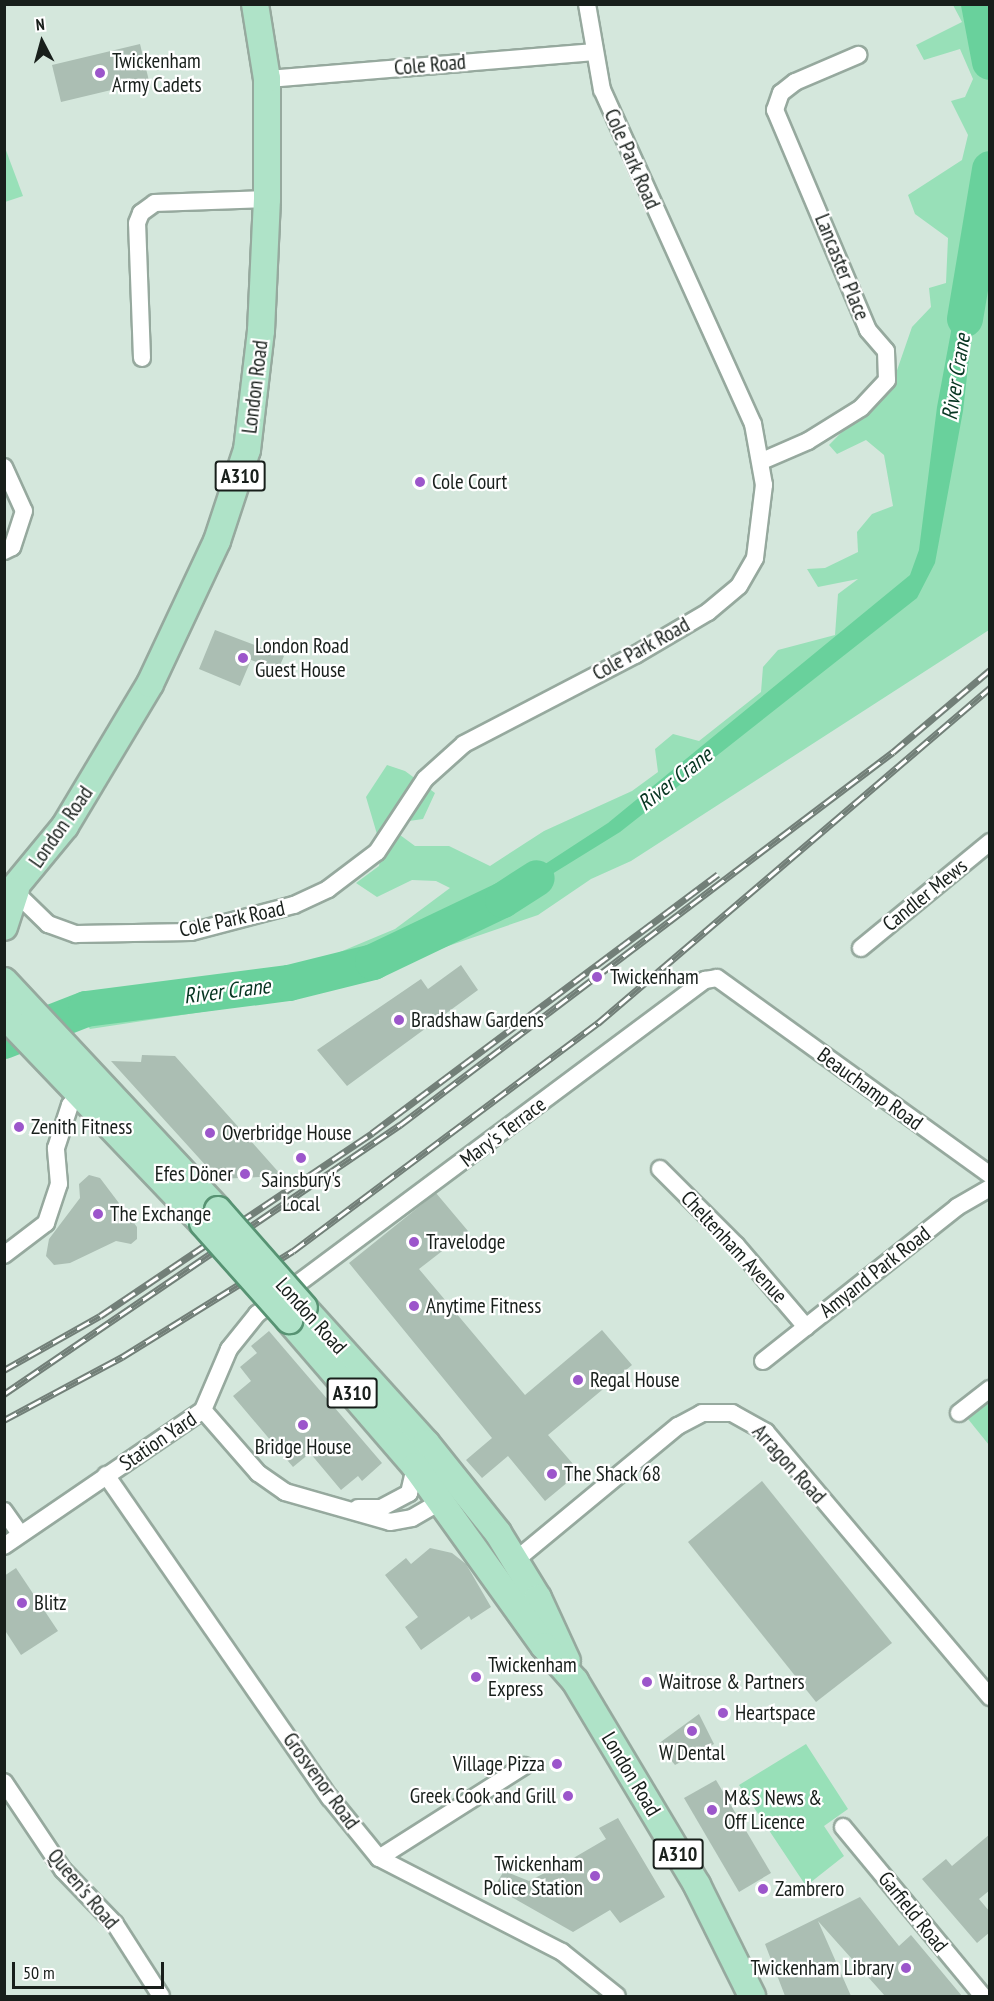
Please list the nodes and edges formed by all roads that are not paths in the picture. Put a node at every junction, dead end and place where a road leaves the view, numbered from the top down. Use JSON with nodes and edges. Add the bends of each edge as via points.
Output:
{"nodes":[{"id":1,"x":255,"y":4,"type":"edge"},
{"id":2,"x":587,"y":4,"type":"edge"},
{"id":3,"x":593,"y":52,"type":"junction"},
{"id":4,"x":858,"y":55,"type":"dead end"},
{"id":5,"x":267,"y":79,"type":"junction"},
{"id":6,"x":267,"y":199,"type":"junction"},
{"id":7,"x":142,"y":358,"type":"dead end"},
{"id":8,"x":762,"y":461,"type":"junction"},
{"id":9,"x":4,"y":467,"type":"edge"},
{"id":10,"x":8,"y":549,"type":"edge"},
{"id":11,"x":990,"y":842,"type":"edge"},
{"id":12,"x":8,"y":892,"type":"edge"},
{"id":13,"x":4,"y":927,"type":"edge"},
{"id":14,"x":861,"y":948,"type":"dead end"},
{"id":15,"x":4,"y":981,"type":"edge"},
{"id":16,"x":750,"y":1003,"type":"joint"},
{"id":17,"x":7,"y":1017,"type":"edge"},
{"id":18,"x":77,"y":1076,"type":"junction"},
{"id":19,"x":660,"y":1169,"type":"dead end"},
{"id":20,"x":990,"y":1175,"type":"edge"},
{"id":21,"x":990,"y":1188,"type":"edge"},
{"id":22,"x":4,"y":1255,"type":"edge"},
{"id":23,"x":257,"y":1314,"type":"joint"},
{"id":24,"x":297,"y":1314,"type":"junction"},
{"id":25,"x":806,"y":1327,"type":"junction"},
{"id":26,"x":763,"y":1361,"type":"dead end"},
{"id":27,"x":990,"y":1389,"type":"edge"},
{"id":28,"x":203,"y":1410,"type":"junction"},
{"id":29,"x":959,"y":1413,"type":"dead end"},
{"id":30,"x":415,"y":1466,"type":"junction"},
{"id":31,"x":106,"y":1475,"type":"junction"},
{"id":32,"x":452,"y":1494,"type":"junction"},
{"id":33,"x":348,"y":1508,"type":"junction"},
{"id":34,"x":4,"y":1511,"type":"edge"},
{"id":35,"x":20,"y":1534,"type":"junction"},
{"id":36,"x":4,"y":1546,"type":"edge"},
{"id":37,"x":517,"y":1559,"type":"junction"},
{"id":38,"x":496,"y":1574,"type":"junction"},
{"id":39,"x":575,"y":1681,"type":"junction"},
{"id":40,"x":990,"y":1697,"type":"edge"},
{"id":41,"x":524,"y":1766,"type":"dead end"},
{"id":42,"x":4,"y":1782,"type":"edge"},
{"id":43,"x":843,"y":1827,"type":"dead end"},
{"id":44,"x":379,"y":1858,"type":"junction"},
{"id":45,"x":162,"y":1996,"type":"edge"},
{"id":46,"x":617,"y":1996,"type":"edge"},
{"id":47,"x":751,"y":1996,"type":"edge"},
{"id":48,"x":983,"y":1996,"type":"edge"}],
"edges":[{"from":1,"to":5,"type":"main road","name":"London Road","number":"A310"},
{"from":2,"to":3,"type":"street","name":"Cole Park Road"},
{"from":3,"to":5,"type":"street","name":"Cole Road"},
{"from":3,"to":8,"type":"street","name":"Cole Park Road","via":[[618,130],[753,424]]},
{"from":4,"to":8,"type":"street","name":"Lancaster Place","via":[[795,82],[781,93],[775,110],[868,330],[886,351],[887,380],[861,408],[808,441]]},
{"from":5,"to":6,"type":"main road","name":"London Road","number":"A310"},
{"from":6,"to":7,"type":"street","via":[[155,203],[141,213],[137,223]]},
{"from":6,"to":12,"type":"main road","name":"London Road","number":"A310","via":[[259,352],[247,450],[232,504],[150,684],[65,826]]},
{"from":8,"to":12,"type":"street","name":"Cole Park Road","via":[[755,558],[739,586],[708,612],[635,655],[464,744],[425,779],[377,852],[327,889],[256,918],[191,932],[76,934],[48,924]]},
{"from":9,"to":10,"type":"street","via":[[24,511]]},
{"from":11,"to":14,"type":"street","name":"Candler Mews"},
{"from":12,"to":13,"type":"main road","name":"London Road","number":"A310"},
{"from":15,"to":18,"type":"main road","name":"London Road","number":"A310","via":[[35,1014]]},
{"from":16,"to":20,"type":"street","name":"Beauchamp Road"},
{"from":16,"to":23,"type":"street","name":"Mary's Terrace","via":[[717,978],[705,980]]},
{"from":17,"to":18,"type":"main road","name":"London Road","number":"A310"},
{"from":18,"to":22,"type":"street","via":[[56,1148],[59,1184],[46,1223]]},
{"from":18,"to":24,"type":"main road","name":"London Road","number":"A310","bridge":true},
{"from":19,"to":25,"type":"street","name":"Cheltenham Avenue","via":[[736,1245]]},
{"from":21,"to":25,"type":"street","name":"Amyand Park Road","via":[[957,1207]]},
{"from":23,"to":28,"type":"street","name":"Station Yard","via":[[229,1348]]},
{"from":24,"to":30,"type":"main road","name":"London Road","number":"A310"},
{"from":24,"to":32,"type":"main road","name":"London Road","number":"A310"},
{"from":25,"to":26,"type":"street","name":"Amyand Park Road"},
{"from":27,"to":29,"type":"street"},
{"from":28,"to":31,"type":"street","name":"Station Yard"},
{"from":28,"to":33,"type":"street","via":[[271,1485]]},
{"from":30,"to":32,"type":"main road","name":"London Road","number":"A310"},
{"from":30,"to":33,"type":"street","via":[[413,1487],[395,1503]]},
{"from":31,"to":35,"type":"street","name":"Station Yard"},
{"from":31,"to":44,"type":"street","name":"Grosvenor Road","via":[[324,1789]]},
{"from":32,"to":33,"type":"street","via":[[412,1518],[390,1522]]},
{"from":32,"to":37,"type":"main road","name":"London Road","number":"A310"},
{"from":32,"to":38,"type":"main road","name":"London Road","number":"A310"},
{"from":34,"to":35,"type":"street"},
{"from":35,"to":36,"type":"street"},
{"from":37,"to":38,"type":"main road"},
{"from":37,"to":39,"type":"main road","name":"London Road","number":"A310"},
{"from":37,"to":40,"type":"street","name":"Arragon Road","via":[[688,1419],[702,1413],[732,1413],[766,1432]]},
{"from":38,"to":39,"type":"main road","name":"London Road","number":"A310","via":[[543,1646]]},
{"from":39,"to":47,"type":"main road","name":"London Road","number":"A310","via":[[697,1885]]},
{"from":41,"to":44,"type":"street"},
{"from":42,"to":45,"type":"street","name":"Queen's Road","via":[[63,1870],[115,1924]]},
{"from":43,"to":48,"type":"street","name":"Garfield Road"},
{"from":44,"to":46,"type":"street","name":"Grosvenor Road","via":[[562,1952]]}]}
